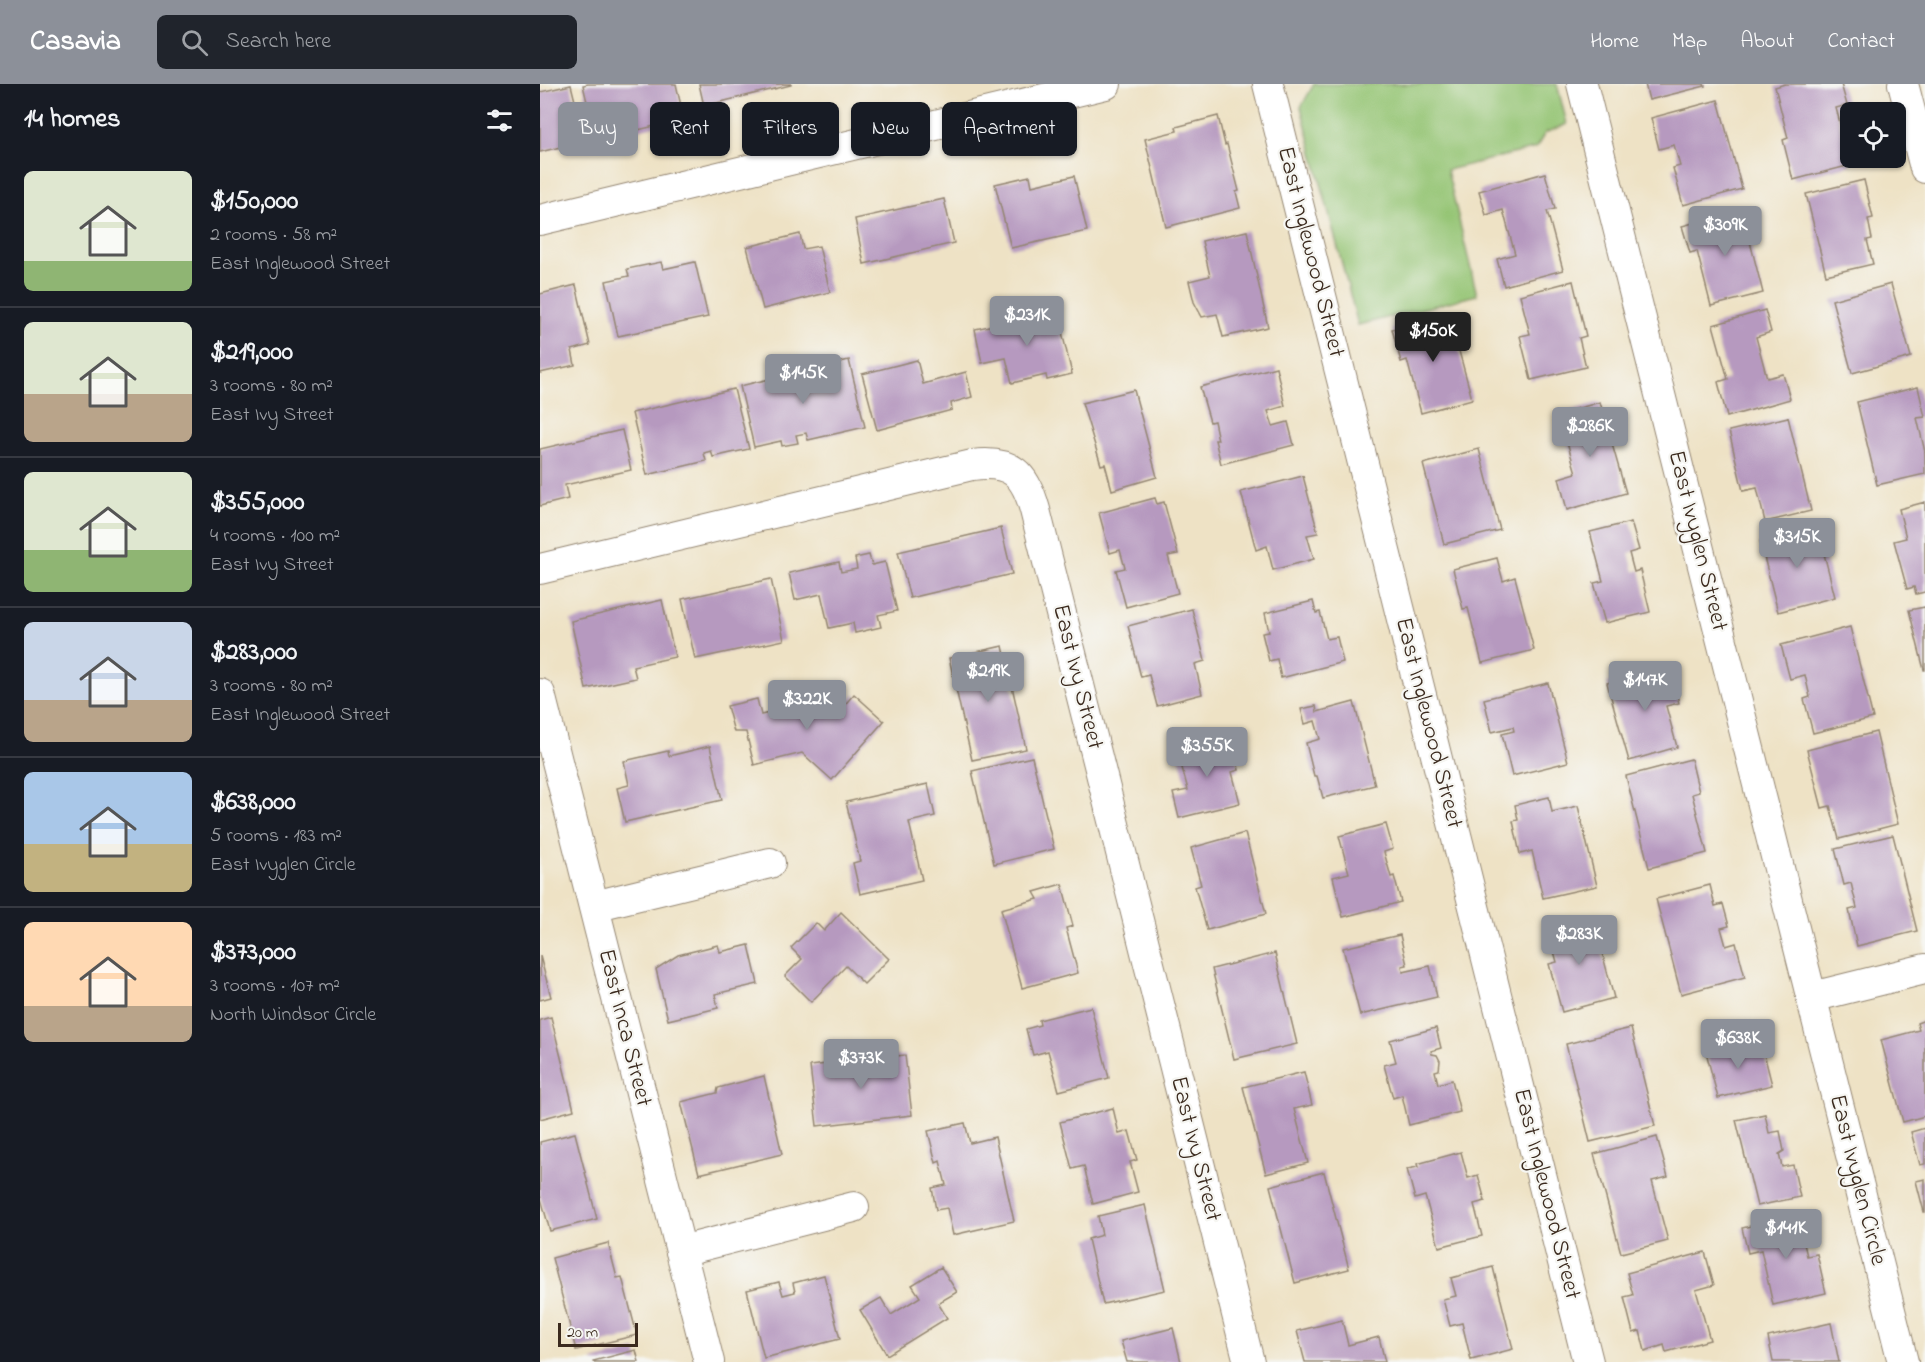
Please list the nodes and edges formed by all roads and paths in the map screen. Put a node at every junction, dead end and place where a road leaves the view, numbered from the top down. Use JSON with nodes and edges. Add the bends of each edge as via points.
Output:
{"nodes":[{"id":1,"x":1268,"y":84,"type":"edge"},
{"id":2,"x":1582,"y":84,"type":"edge"},
{"id":3,"x":1903,"y":84,"type":"edge"},
{"id":4,"x":1094,"y":85,"type":"edge"},
{"id":5,"x":1925,"y":168,"type":"edge"},
{"id":6,"x":540,"y":220,"type":"edge"},
{"id":7,"x":540,"y":569,"type":"edge"},
{"id":8,"x":540,"y":694,"type":"edge"},
{"id":9,"x":770,"y":863,"type":"dead end"},
{"id":10,"x":594,"y":906,"type":"junction"},
{"id":11,"x":1925,"y":969,"type":"edge"},
{"id":12,"x":1812,"y":997,"type":"junction"},
{"id":13,"x":854,"y":1207,"type":"dead end"},
{"id":14,"x":681,"y":1251,"type":"junction"},
{"id":15,"x":709,"y":1362,"type":"edge"},
{"id":16,"x":1249,"y":1362,"type":"edge"},
{"id":17,"x":1588,"y":1362,"type":"edge"},
{"id":18,"x":1903,"y":1362,"type":"edge"}],
"edges":[{"from":1,"to":17,"type":"street","name":"East Inglewood Street"},
{"from":2,"to":12,"type":"street","name":"East Ivyglen Street"},
{"from":3,"to":5,"type":"street"},
{"from":4,"to":6,"type":"street"},
{"from":7,"to":16,"type":"street","name":"East Ivy Street","via":[[972,465],[1002,465],[1015,471],[1031,494]]},
{"from":8,"to":10,"type":"street","name":"East Inca Street"},
{"from":9,"to":10,"type":"street"},
{"from":10,"to":14,"type":"street","name":"East Inca Street"},
{"from":11,"to":12,"type":"street"},
{"from":12,"to":18,"type":"street","name":"East Ivyglen Circle"},
{"from":13,"to":14,"type":"street"},
{"from":14,"to":15,"type":"street","name":"East Inca Street"}]}
